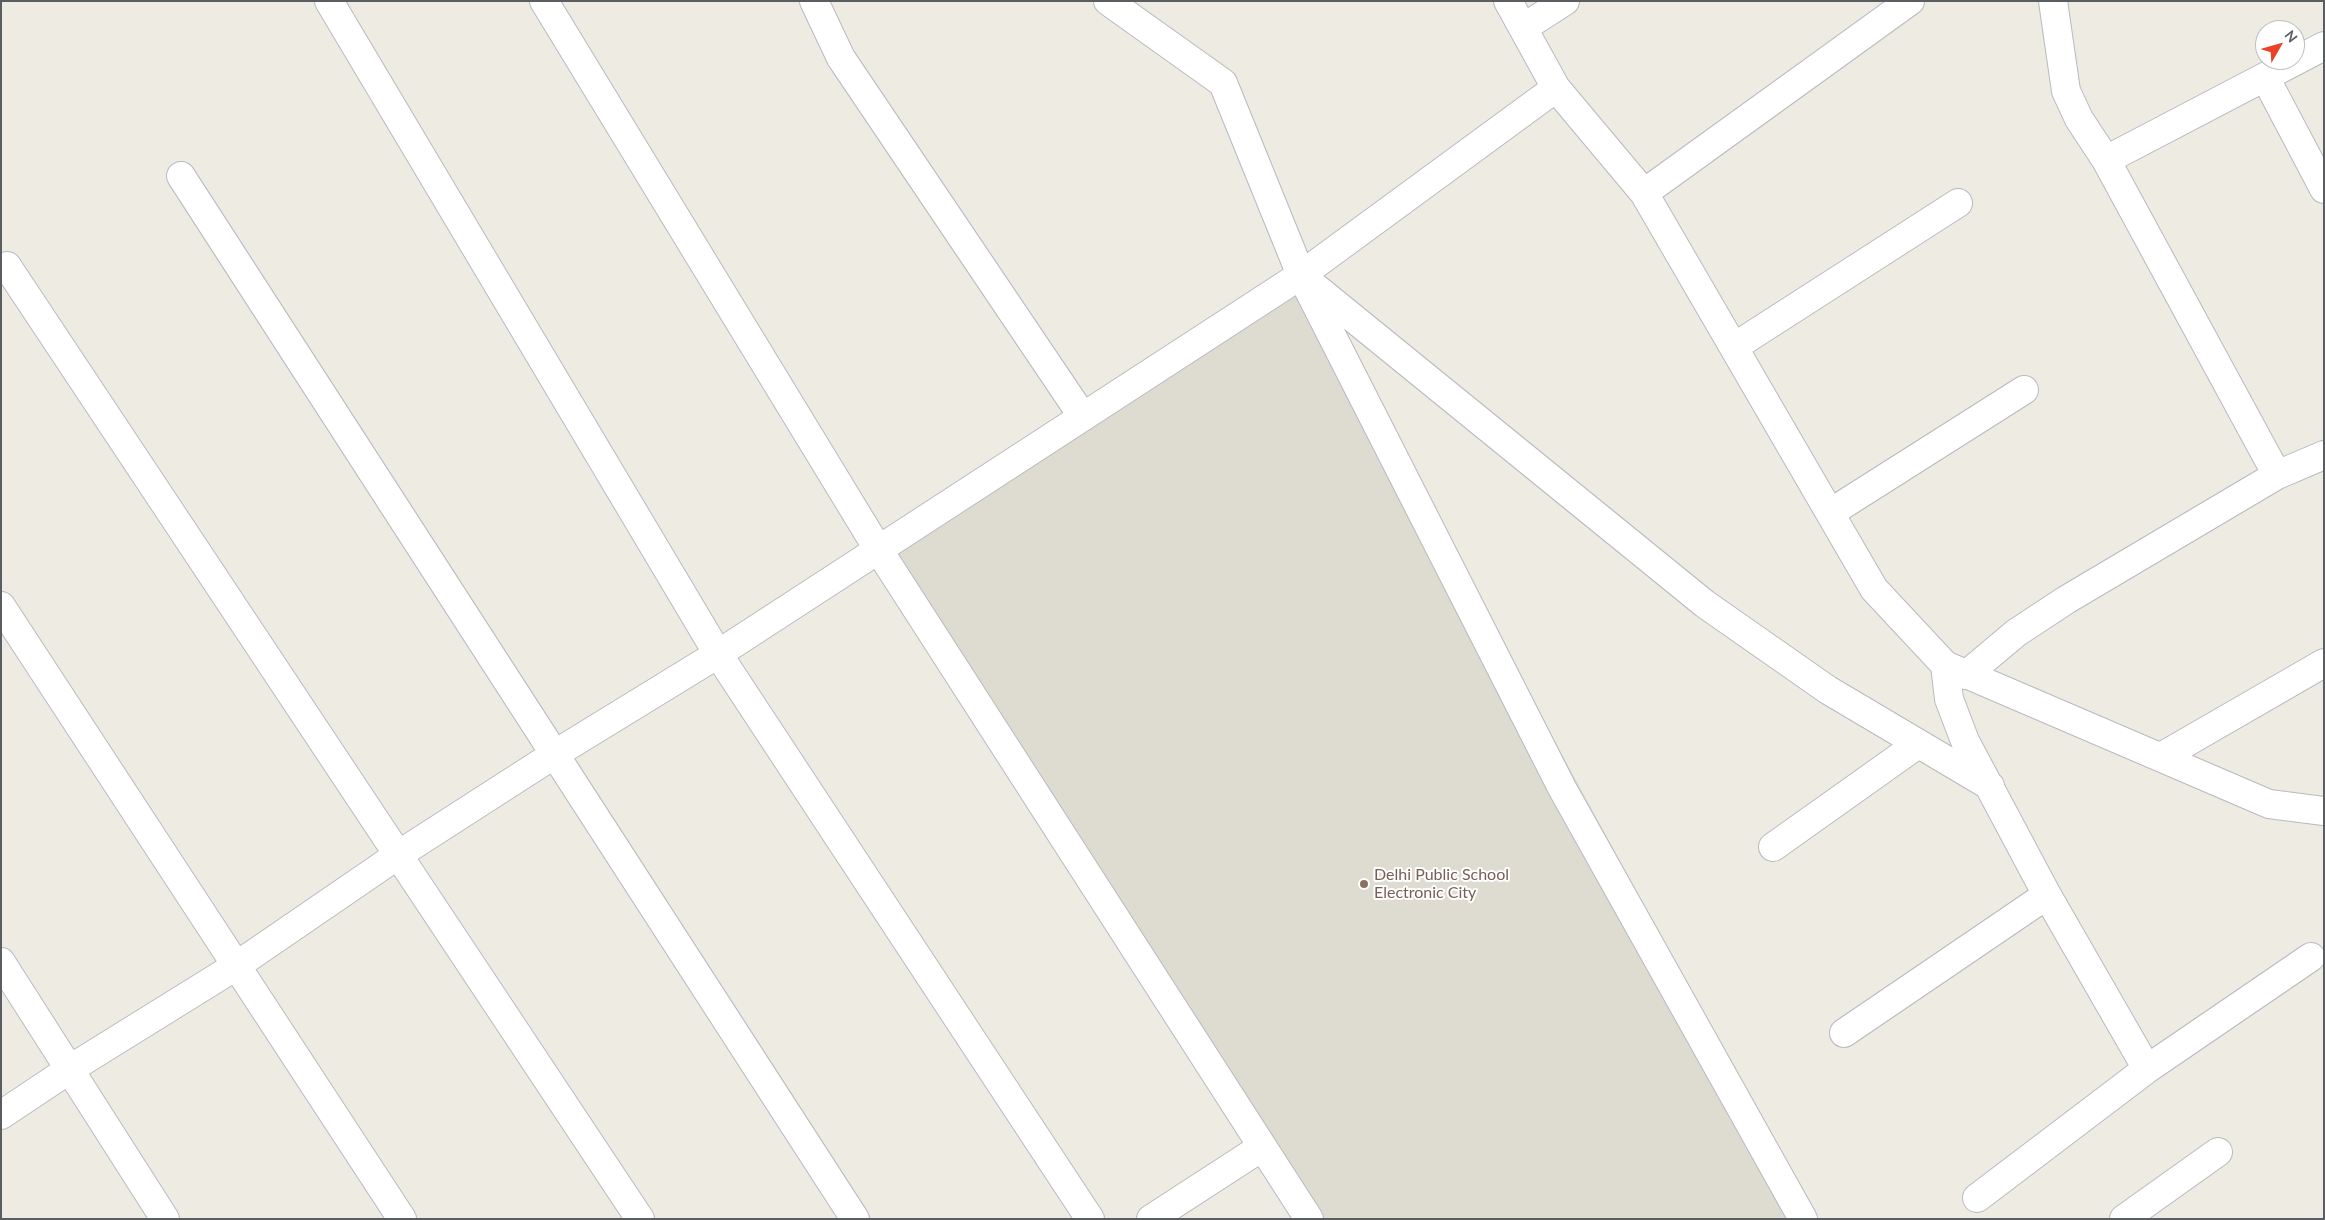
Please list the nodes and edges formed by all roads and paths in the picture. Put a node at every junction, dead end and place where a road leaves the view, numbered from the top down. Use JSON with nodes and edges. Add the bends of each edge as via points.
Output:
{"nodes":[{"id":1,"x":329,"y":1,"type":"edge"},
{"id":2,"x":544,"y":1,"type":"edge"},
{"id":3,"x":814,"y":1,"type":"edge"},
{"id":4,"x":1108,"y":1,"type":"edge"},
{"id":5,"x":1508,"y":1,"type":"edge"},
{"id":6,"x":1564,"y":1,"type":"edge"},
{"id":7,"x":1910,"y":1,"type":"edge"},
{"id":8,"x":2053,"y":1,"type":"edge"},
{"id":9,"x":1523,"y":28,"type":"junction"},
{"id":10,"x":2324,"y":46,"type":"edge"},
{"id":11,"x":2265,"y":77,"type":"junction"},
{"id":12,"x":1556,"y":88,"type":"junction"},
{"id":13,"x":2106,"y":160,"type":"junction"},
{"id":14,"x":182,"y":176,"type":"dead end"},
{"id":15,"x":2324,"y":189,"type":"edge"},
{"id":16,"x":1644,"y":194,"type":"junction"},
{"id":17,"x":1958,"y":203,"type":"dead end"},
{"id":18,"x":1,"y":270,"type":"edge"},
{"id":19,"x":1302,"y":276,"type":"junction"},
{"id":20,"x":1734,"y":347,"type":"junction"},
{"id":21,"x":2024,"y":390,"type":"dead end"},
{"id":22,"x":1082,"y":417,"type":"junction"},
{"id":23,"x":2324,"y":455,"type":"edge"},
{"id":24,"x":2277,"y":476,"type":"junction"},
{"id":25,"x":1830,"y":512,"type":"junction"},
{"id":26,"x":878,"y":550,"type":"junction"},
{"id":27,"x":1,"y":606,"type":"edge"},
{"id":28,"x":718,"y":654,"type":"junction"},
{"id":29,"x":2324,"y":664,"type":"edge"},
{"id":30,"x":1955,"y":670,"type":"junction"},
{"id":31,"x":1918,"y":744,"type":"junction"},
{"id":32,"x":555,"y":754,"type":"junction"},
{"id":33,"x":2161,"y":758,"type":"junction"},
{"id":34,"x":1990,"y":786,"type":"junction"},
{"id":35,"x":2324,"y":811,"type":"edge"},
{"id":36,"x":1773,"y":847,"type":"dead end"},
{"id":37,"x":398,"y":855,"type":"junction"},
{"id":38,"x":2047,"y":894,"type":"junction"},
{"id":39,"x":2311,"y":957,"type":"dead end"},
{"id":40,"x":1,"y":962,"type":"edge"},
{"id":41,"x":236,"y":966,"type":"junction"},
{"id":42,"x":1844,"y":1033,"type":"dead end"},
{"id":43,"x":70,"y":1069,"type":"junction"},
{"id":44,"x":2147,"y":1069,"type":"junction"},
{"id":45,"x":1,"y":1115,"type":"edge"},
{"id":46,"x":1262,"y":1147,"type":"junction"},
{"id":47,"x":2218,"y":1152,"type":"dead end"},
{"id":48,"x":1977,"y":1198,"type":"dead end"},
{"id":49,"x":165,"y":1219,"type":"edge"},
{"id":50,"x":402,"y":1219,"type":"edge"},
{"id":51,"x":640,"y":1219,"type":"edge"},
{"id":52,"x":855,"y":1219,"type":"edge"},
{"id":53,"x":1090,"y":1219,"type":"edge"},
{"id":54,"x":1151,"y":1219,"type":"edge"},
{"id":55,"x":1309,"y":1219,"type":"edge"},
{"id":56,"x":1803,"y":1219,"type":"edge"},
{"id":57,"x":2124,"y":1219,"type":"edge"}],
"edges":[{"from":1,"to":28,"type":"street"},
{"from":2,"to":26,"type":"street"},
{"from":3,"to":22,"type":"street","via":[[841,58]]},
{"from":4,"to":19,"type":"street","via":[[1223,83]]},
{"from":5,"to":9,"type":"street"},
{"from":6,"to":9,"type":"street"},
{"from":7,"to":16,"type":"street"},
{"from":8,"to":13,"type":"street","via":[[2066,91],[2079,119]]},
{"from":9,"to":12,"type":"street"},
{"from":10,"to":11,"type":"street"},
{"from":11,"to":13,"type":"street"},
{"from":11,"to":15,"type":"street"},
{"from":12,"to":16,"type":"street"},
{"from":12,"to":19,"type":"street"},
{"from":13,"to":24,"type":"street"},
{"from":14,"to":32,"type":"street"},
{"from":16,"to":20,"type":"street"},
{"from":17,"to":20,"type":"street"},
{"from":18,"to":37,"type":"street","via":[[7,266]]},
{"from":19,"to":22,"type":"street"},
{"from":19,"to":31,"type":"street","via":[[1705,604],[1828,690]]},
{"from":19,"to":56,"type":"street","via":[[1562,788]]},
{"from":20,"to":25,"type":"street"},
{"from":21,"to":25,"type":"street"},
{"from":22,"to":26,"type":"street"},
{"from":23,"to":24,"type":"street"},
{"from":24,"to":30,"type":"street","via":[[2066,600]]},
{"from":25,"to":30,"type":"street","via":[[1874,589]]},
{"from":26,"to":28,"type":"street"},
{"from":26,"to":46,"type":"street"},
{"from":27,"to":41,"type":"street"},
{"from":28,"to":32,"type":"street"},
{"from":28,"to":53,"type":"street"},
{"from":29,"to":33,"type":"street"},
{"from":30,"to":33,"type":"street"},
{"from":30,"to":34,"type":"street","via":[[1949,700],[1965,741]]},
{"from":31,"to":34,"type":"street"},
{"from":31,"to":36,"type":"street"},
{"from":32,"to":37,"type":"street"},
{"from":32,"to":52,"type":"street"},
{"from":33,"to":35,"type":"street","via":[[2269,804]]},
{"from":34,"to":38,"type":"street"},
{"from":37,"to":41,"type":"street"},
{"from":37,"to":51,"type":"street"},
{"from":38,"to":42,"type":"street"},
{"from":38,"to":44,"type":"street"},
{"from":39,"to":44,"type":"street"},
{"from":40,"to":43,"type":"street"},
{"from":41,"to":43,"type":"street"},
{"from":41,"to":50,"type":"street"},
{"from":43,"to":45,"type":"street"},
{"from":43,"to":49,"type":"street"},
{"from":44,"to":48,"type":"street"},
{"from":46,"to":54,"type":"street"},
{"from":46,"to":55,"type":"street"},
{"from":47,"to":57,"type":"street"}]}
